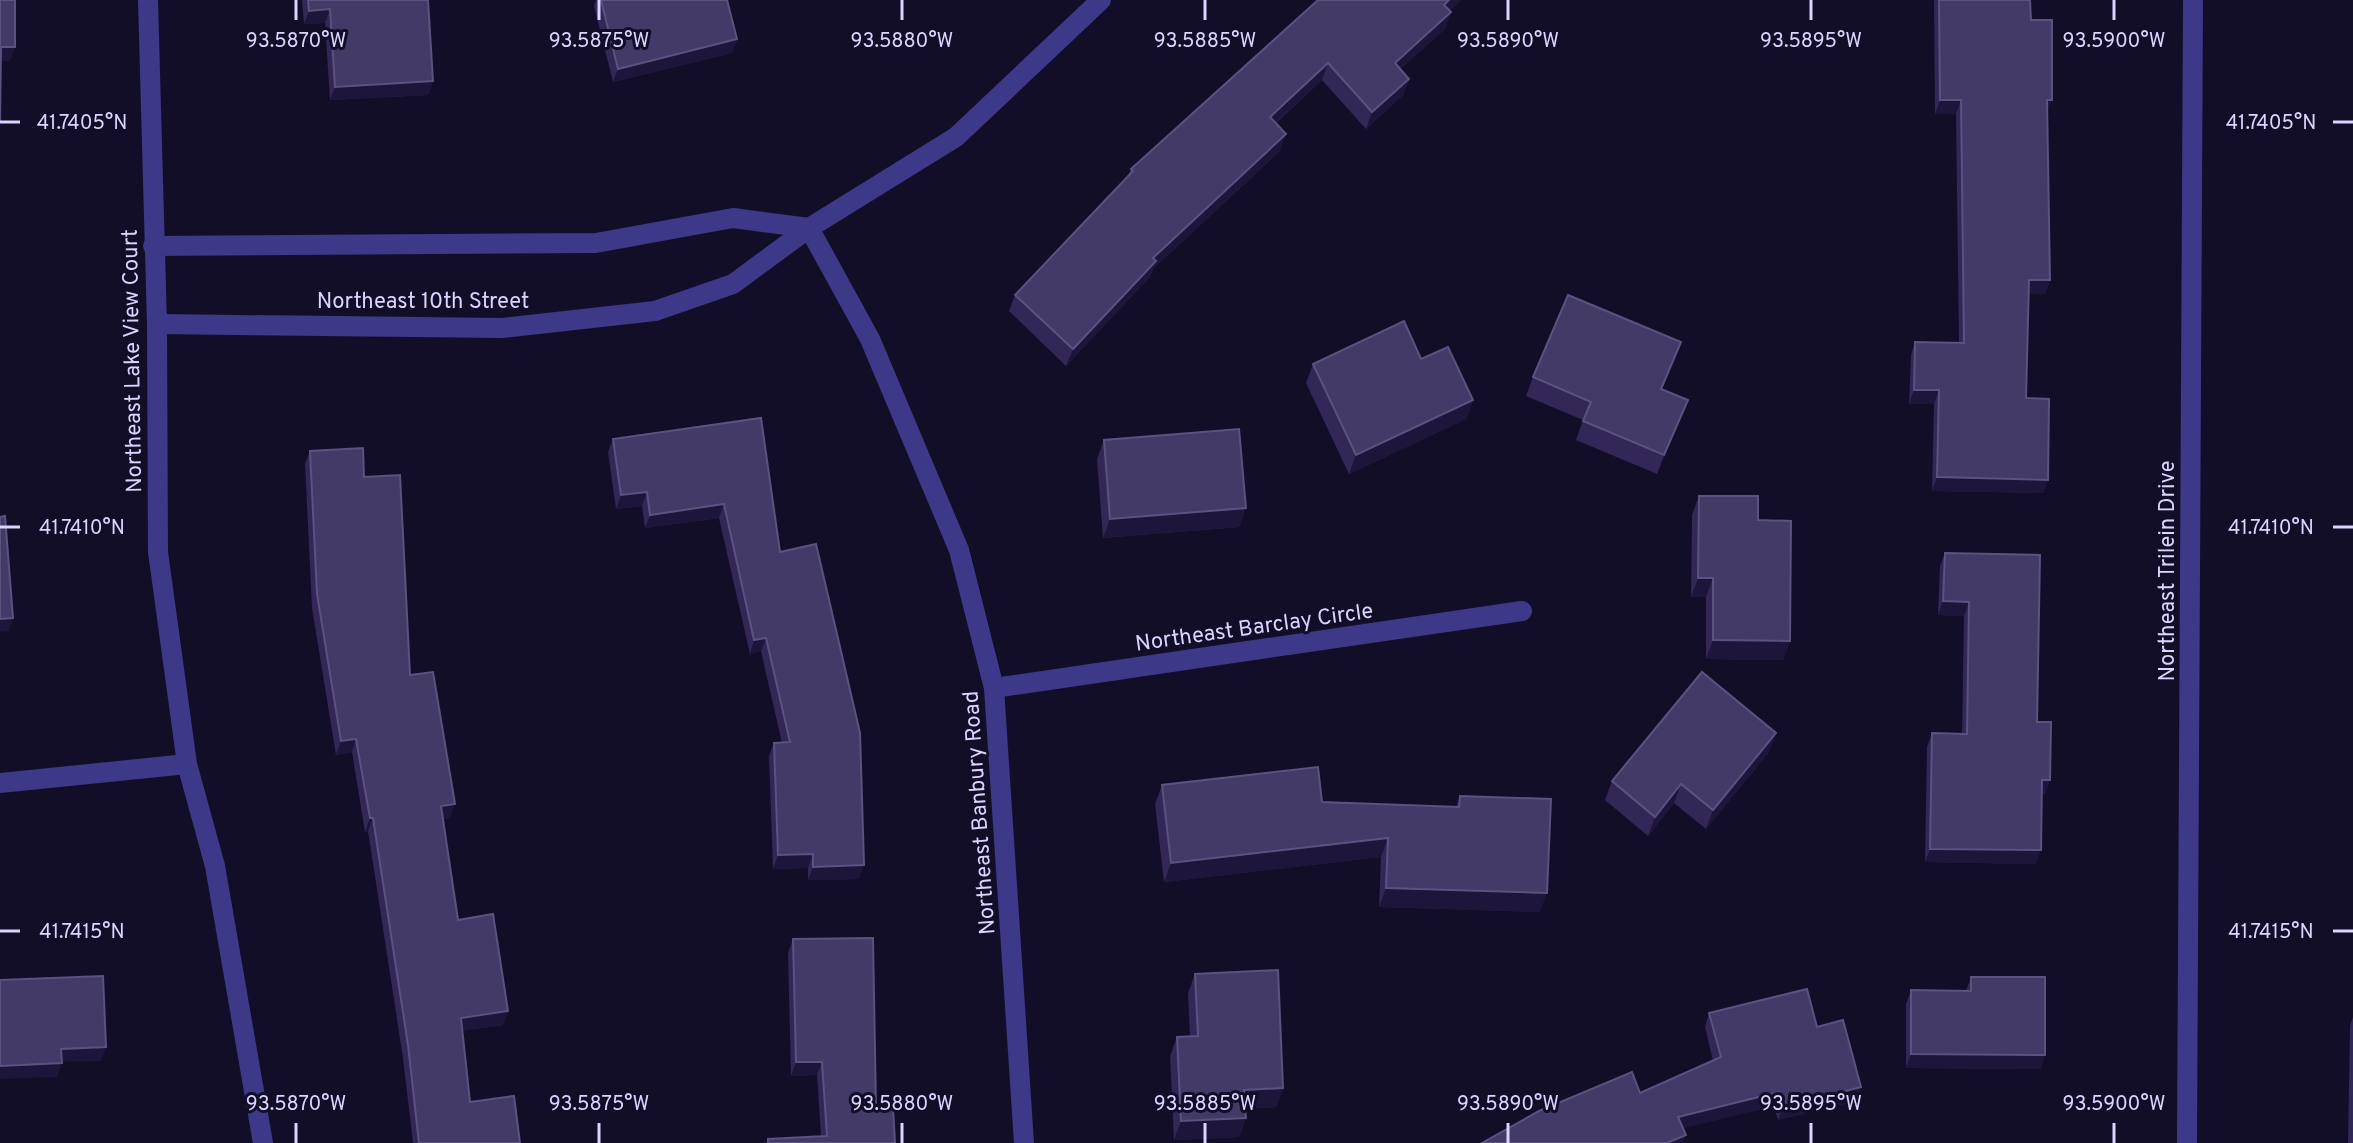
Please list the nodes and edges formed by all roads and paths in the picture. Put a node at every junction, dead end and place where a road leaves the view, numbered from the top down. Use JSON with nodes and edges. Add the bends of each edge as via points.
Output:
{"nodes":[{"id":1,"x":148,"y":0,"type":"edge"},
{"id":2,"x":1101,"y":0,"type":"edge"},
{"id":3,"x":2193,"y":0,"type":"edge"},
{"id":4,"x":809,"y":228,"type":"junction"},
{"id":5,"x":153,"y":246,"type":"junction"},
{"id":6,"x":157,"y":324,"type":"junction"},
{"id":7,"x":1522,"y":611,"type":"dead end"},
{"id":8,"x":994,"y":688,"type":"junction"},
{"id":9,"x":187,"y":764,"type":"junction"},
{"id":10,"x":0,"y":783,"type":"edge"},
{"id":11,"x":263,"y":1143,"type":"edge"},
{"id":12,"x":1024,"y":1143,"type":"edge"},
{"id":13,"x":2187,"y":1143,"type":"edge"}],
"edges":[{"from":1,"to":5,"type":"street","name":"Northeast Lake View Court"},
{"from":2,"to":4,"type":"street","name":"Northeast 10th Street","via":[[956,137]]},
{"from":3,"to":13,"type":"street","name":"Northeast Trilein Drive"},
{"from":4,"to":5,"type":"street","via":[[733,218],[596,243]]},
{"from":4,"to":6,"type":"street","name":"Northeast 10th Street","via":[[733,284],[655,311],[502,328]]},
{"from":4,"to":8,"type":"street","name":"Northeast Banbury Road","via":[[870,339],[959,550]]},
{"from":5,"to":6,"type":"street","name":"Northeast Lake View Court"},
{"from":6,"to":9,"type":"street","name":"Northeast Lake View Court","via":[[158,552]]},
{"from":7,"to":8,"type":"street","name":"Northeast Barclay Circle"},
{"from":8,"to":12,"type":"street","name":"Northeast Banbury Road"},
{"from":9,"to":10,"type":"street"},
{"from":9,"to":11,"type":"street","name":"Northeast Lake View Court","via":[[215,866]]}]}
